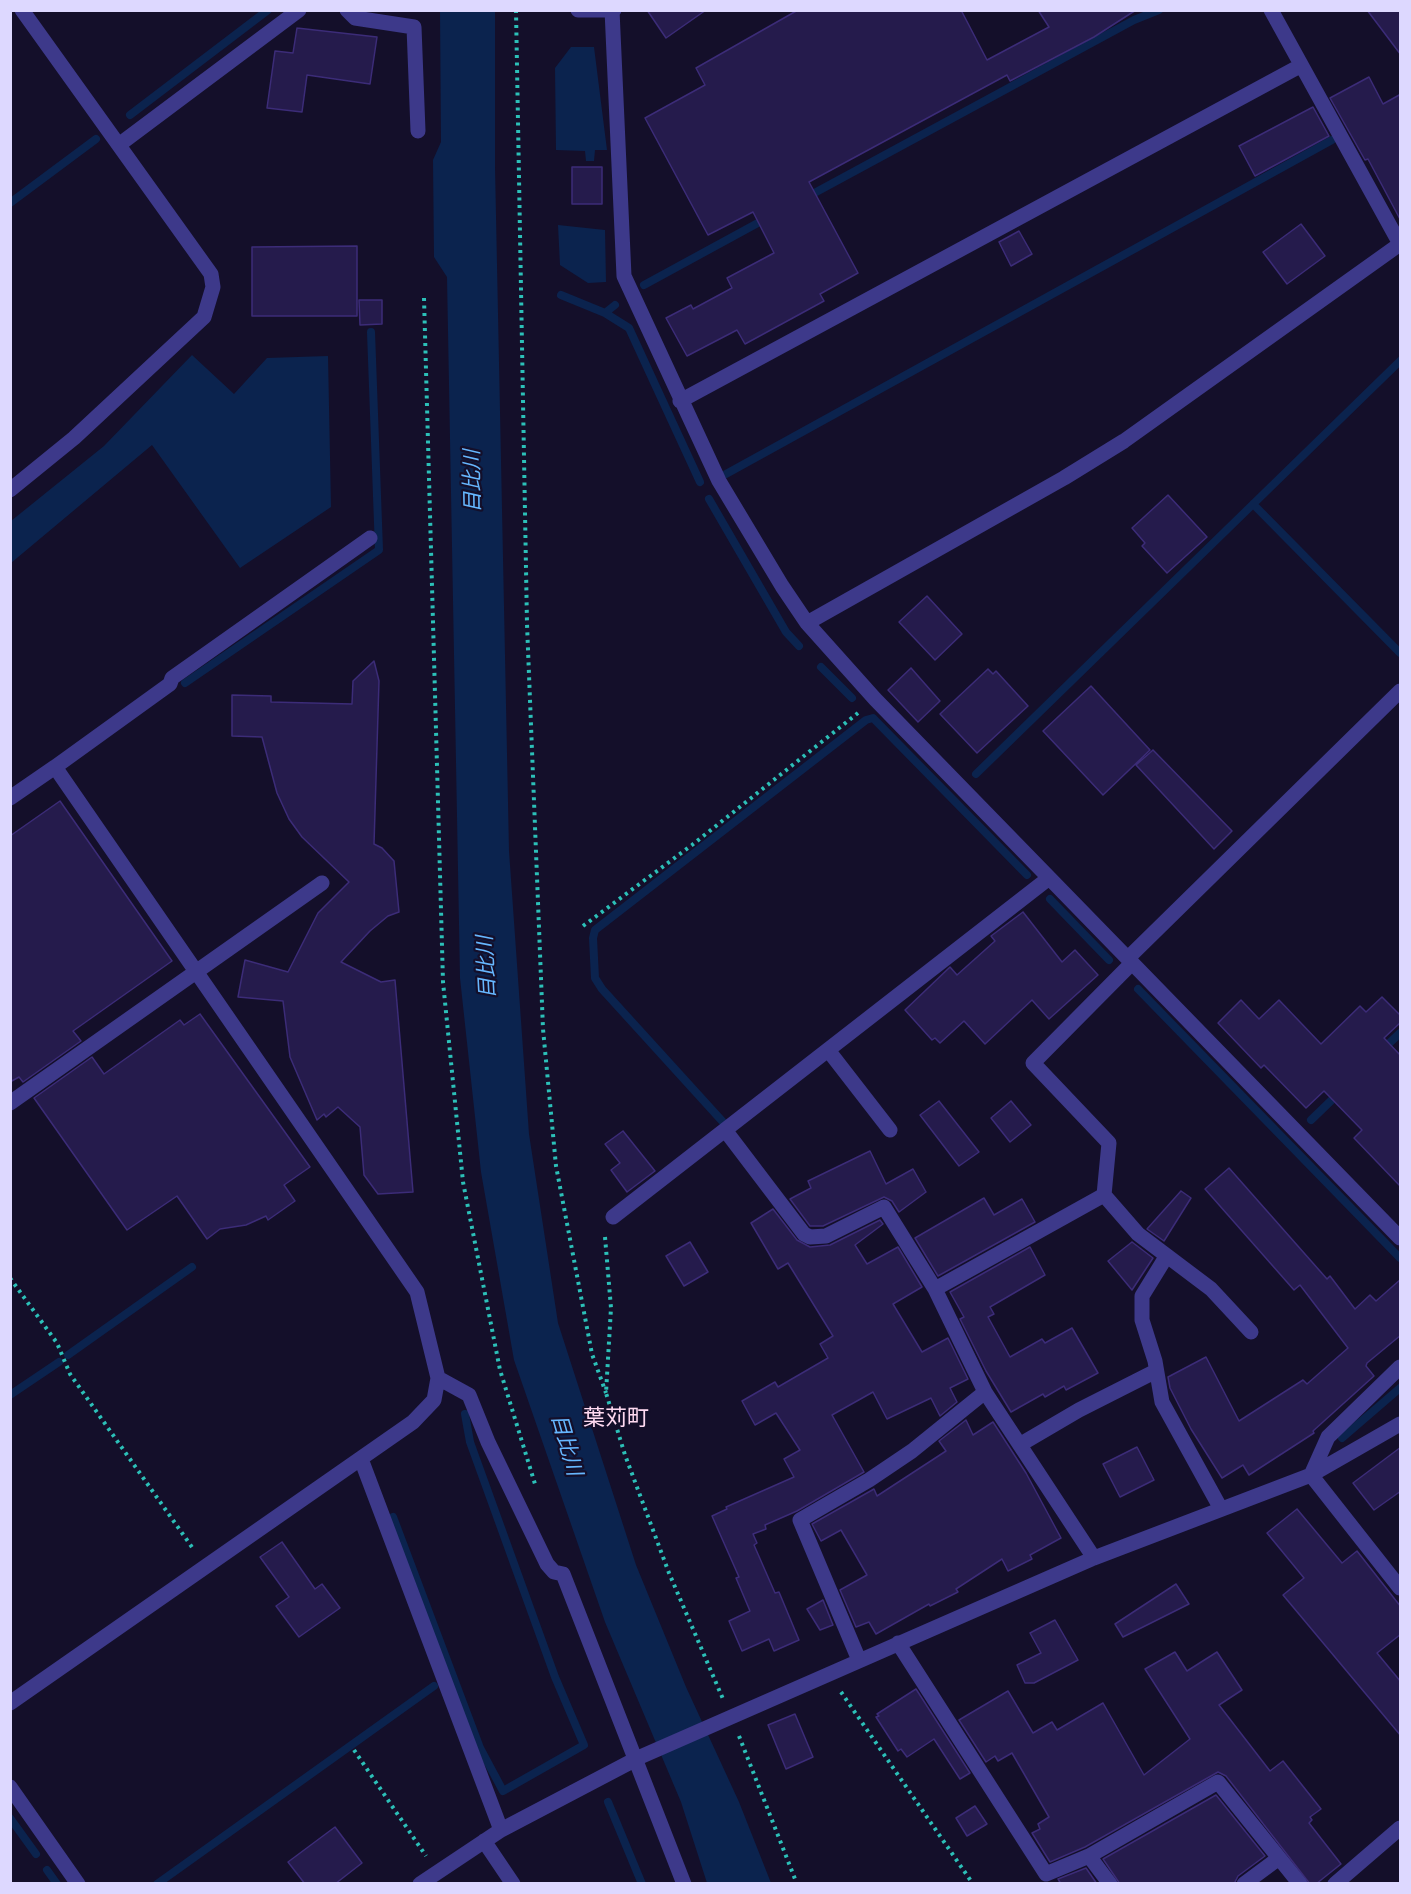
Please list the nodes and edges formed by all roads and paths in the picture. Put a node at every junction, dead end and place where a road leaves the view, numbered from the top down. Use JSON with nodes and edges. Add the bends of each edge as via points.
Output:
{"nodes":[{"id":1,"x":22,"y":10,"type":"edge"},
{"id":2,"x":299,"y":10,"type":"edge"},
{"id":3,"x":347,"y":10,"type":"edge"},
{"id":4,"x":516,"y":10,"type":"edge"},
{"id":5,"x":578,"y":10,"type":"edge"},
{"id":6,"x":1271,"y":10,"type":"edge"},
{"id":7,"x":612,"y":11,"type":"edge"},
{"id":8,"x":1300,"y":66,"type":"junction"},
{"id":9,"x":418,"y":132,"type":"dead end"},
{"id":10,"x":120,"y":144,"type":"junction"},
{"id":11,"x":424,"y":298,"type":"dead end"},
{"id":12,"x":680,"y":401,"type":"junction"},
{"id":13,"x":10,"y":490,"type":"edge"},
{"id":14,"x":370,"y":538,"type":"dead end"},
{"id":15,"x":807,"y":623,"type":"junction"},
{"id":16,"x":1401,"y":691,"type":"edge"},
{"id":17,"x":875,"y":699,"type":"junction"},
{"id":18,"x":55,"y":767,"type":"junction"},
{"id":19,"x":10,"y":798,"type":"edge"},
{"id":20,"x":1049,"y":878,"type":"junction"},
{"id":21,"x":322,"y":883,"type":"dead end"},
{"id":22,"x":584,"y":926,"type":"dead end"},
{"id":23,"x":1130,"y":960,"type":"junction"},
{"id":24,"x":197,"y":974,"type":"junction"},
{"id":25,"x":828,"y":1050,"type":"junction"},
{"id":26,"x":10,"y":1103,"type":"edge"},
{"id":27,"x":725,"y":1130,"type":"junction"},
{"id":28,"x":890,"y":1130,"type":"dead end"},
{"id":29,"x":1104,"y":1195,"type":"junction"},
{"id":30,"x":613,"y":1217,"type":"joint"},
{"id":31,"x":1401,"y":1238,"type":"edge"},
{"id":32,"x":1166,"y":1257,"type":"junction"},
{"id":33,"x":10,"y":1278,"type":"edge"},
{"id":34,"x":935,"y":1289,"type":"junction"},
{"id":35,"x":1251,"y":1332,"type":"dead end"},
{"id":36,"x":1401,"y":1367,"type":"edge"},
{"id":37,"x":1156,"y":1371,"type":"junction"},
{"id":38,"x":438,"y":1378,"type":"junction"},
{"id":39,"x":985,"y":1392,"type":"junction"},
{"id":40,"x":606,"y":1393,"type":"junction"},
{"id":41,"x":1401,"y":1424,"type":"edge"},
{"id":42,"x":1021,"y":1444,"type":"junction"},
{"id":43,"x":361,"y":1459,"type":"junction"},
{"id":44,"x":1311,"y":1475,"type":"junction"},
{"id":45,"x":538,"y":1493,"type":"dead end"},
{"id":46,"x":1221,"y":1509,"type":"junction"},
{"id":47,"x":1094,"y":1558,"type":"junction"},
{"id":48,"x":206,"y":1567,"type":"junction"},
{"id":49,"x":1401,"y":1588,"type":"edge"},
{"id":50,"x":898,"y":1643,"type":"junction"},
{"id":51,"x":859,"y":1660,"type":"junction"},
{"id":52,"x":832,"y":1672,"type":"junction"},
{"id":53,"x":10,"y":1703,"type":"edge"},
{"id":54,"x":727,"y":1718,"type":"junction"},
{"id":55,"x":354,"y":1750,"type":"dead end"},
{"id":56,"x":637,"y":1758,"type":"junction"},
{"id":57,"x":10,"y":1787,"type":"edge"},
{"id":58,"x":1401,"y":1828,"type":"edge"},
{"id":59,"x":501,"y":1830,"type":"junction"},
{"id":60,"x":484,"y":1841,"type":"junction"},
{"id":61,"x":1089,"y":1856,"type":"junction"},
{"id":62,"x":1279,"y":1858,"type":"junction"},
{"id":63,"x":437,"y":1872,"type":"junction"},
{"id":64,"x":78,"y":1884,"type":"edge"},
{"id":65,"x":420,"y":1884,"type":"edge"},
{"id":66,"x":513,"y":1884,"type":"edge"},
{"id":67,"x":684,"y":1884,"type":"edge"},
{"id":68,"x":797,"y":1884,"type":"edge"},
{"id":69,"x":973,"y":1884,"type":"edge"},
{"id":70,"x":1110,"y":1884,"type":"edge"},
{"id":71,"x":1244,"y":1884,"type":"edge"},
{"id":72,"x":1300,"y":1884,"type":"edge"},
{"id":73,"x":1335,"y":1884,"type":"edge"}],
"edges":[{"from":1,"to":10,"type":"street"},
{"from":2,"to":10,"type":"street"},
{"from":3,"to":9,"type":"street","via":[[355,18],[414,27]]},
{"from":4,"to":40,"type":"path","via":[[527,624],[543,1029],[556,1166],[592,1354]]},
{"from":5,"to":7,"type":"street"},
{"from":6,"to":8,"type":"street"},
{"from":7,"to":12,"type":"street","via":[[624,276]]},
{"from":8,"to":12,"type":"street"},
{"from":8,"to":15,"type":"street","via":[[1401,243],[1124,441]]},
{"from":10,"to":13,"type":"street","via":[[211,274],[210,305],[204,317],[74,438]]},
{"from":11,"to":45,"type":"path","via":[[443,982],[463,1182],[500,1371]]},
{"from":12,"to":15,"type":"street","via":[[719,481]]},
{"from":14,"to":18,"type":"street","via":[[172,678],[170,684]]},
{"from":15,"to":17,"type":"street"},
{"from":16,"to":23,"type":"street"},
{"from":17,"to":20,"type":"street"},
{"from":17,"to":22,"type":"path"},
{"from":18,"to":19,"type":"street"},
{"from":18,"to":24,"type":"street"},
{"from":20,"to":23,"type":"street"},
{"from":20,"to":25,"type":"street"},
{"from":21,"to":24,"type":"street"},
{"from":23,"to":29,"type":"street","via":[[1033,1063],[1110,1143]]},
{"from":23,"to":31,"type":"street"},
{"from":24,"to":26,"type":"street"},
{"from":24,"to":38,"type":"street","via":[[417,1292]]},
{"from":25,"to":27,"type":"street"},
{"from":25,"to":28,"type":"street"},
{"from":27,"to":30,"type":"street"},
{"from":27,"to":34,"type":"street","via":[[804,1234],[826,1236],[884,1207]]},
{"from":29,"to":32,"type":"street","via":[[1138,1234]]},
{"from":29,"to":34,"type":"street"},
{"from":30,"to":40,"type":"path","via":[[606,1226],[604,1251],[611,1308]]},
{"from":32,"to":35,"type":"street","via":[[1211,1289]]},
{"from":32,"to":37,"type":"street","via":[[1142,1296],[1141,1305]]},
{"from":33,"to":48,"type":"path","via":[[57,1343],[70,1374]]},
{"from":34,"to":39,"type":"street"},
{"from":36,"to":44,"type":"street","via":[[1328,1437]]},
{"from":37,"to":42,"type":"street"},
{"from":37,"to":46,"type":"street","via":[[1162,1402]]},
{"from":38,"to":43,"type":"street","via":[[434,1400],[413,1422]]},
{"from":38,"to":56,"type":"street","via":[[469,1395],[547,1564],[554,1572],[563,1574]]},
{"from":39,"to":42,"type":"street"},
{"from":39,"to":51,"type":"street","via":[[903,1456],[800,1520]]},
{"from":40,"to":54,"type":"path","via":[[669,1574]]},
{"from":41,"to":44,"type":"street"},
{"from":42,"to":47,"type":"street"},
{"from":43,"to":48,"type":"street"},
{"from":43,"to":59,"type":"street"},
{"from":44,"to":46,"type":"street"},
{"from":44,"to":49,"type":"street"},
{"from":46,"to":47,"type":"street"},
{"from":47,"to":50,"type":"street"},
{"from":48,"to":53,"type":"street"},
{"from":50,"to":51,"type":"street"},
{"from":50,"to":61,"type":"street","via":[[1046,1874]]},
{"from":51,"to":52,"type":"street"},
{"from":52,"to":54,"type":"street"},
{"from":52,"to":69,"type":"path","via":[[843,1696]]},
{"from":54,"to":56,"type":"street"},
{"from":54,"to":68,"type":"path"},
{"from":55,"to":63,"type":"path"},
{"from":56,"to":59,"type":"street"},
{"from":56,"to":67,"type":"street"},
{"from":57,"to":64,"type":"street"},
{"from":58,"to":73,"type":"street"},
{"from":59,"to":60,"type":"street"},
{"from":60,"to":63,"type":"street"},
{"from":60,"to":66,"type":"street"},
{"from":61,"to":62,"type":"street","via":[[1218,1782]]},
{"from":61,"to":70,"type":"street"},
{"from":62,"to":71,"type":"street"},
{"from":62,"to":72,"type":"street"},
{"from":63,"to":65,"type":"street"}]}
